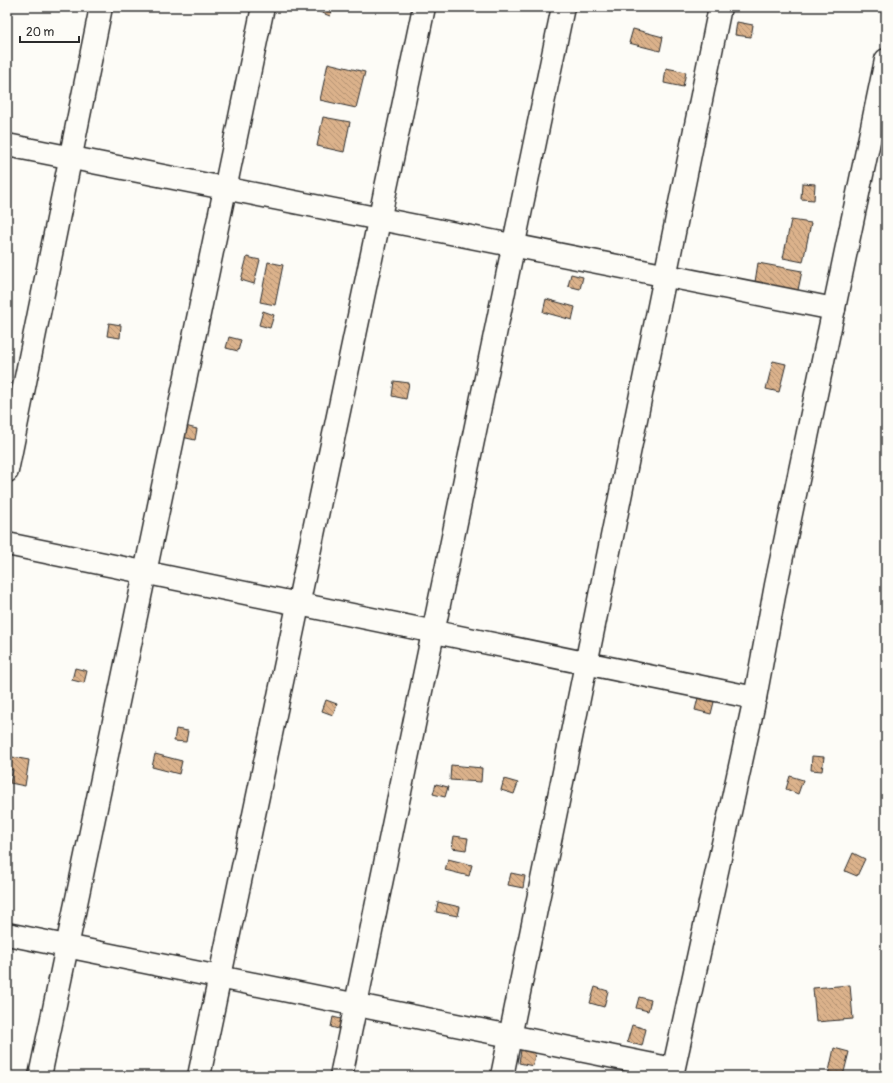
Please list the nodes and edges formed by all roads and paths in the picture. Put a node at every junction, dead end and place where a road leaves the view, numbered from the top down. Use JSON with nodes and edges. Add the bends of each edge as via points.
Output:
{"nodes":[{"id":1,"x":101,"y":7,"type":"edge"},
{"id":2,"x":263,"y":7,"type":"edge"},
{"id":3,"x":424,"y":7,"type":"edge"},
{"id":4,"x":563,"y":7,"type":"edge"},
{"id":5,"x":720,"y":7,"type":"edge"},
{"id":6,"x":886,"y":60,"type":"edge"},
{"id":7,"x":7,"y":145,"type":"edge"},
{"id":8,"x":71,"y":158,"type":"junction"},
{"id":9,"x":225,"y":188,"type":"junction"},
{"id":10,"x":379,"y":219,"type":"junction"},
{"id":11,"x":514,"y":246,"type":"junction"},
{"id":12,"x":665,"y":276,"type":"junction"},
{"id":13,"x":834,"y":309,"type":"junction"},
{"id":14,"x":7,"y":471,"type":"edge"},
{"id":15,"x":7,"y":544,"type":"edge"},
{"id":16,"x":145,"y":572,"type":"junction"},
{"id":17,"x":298,"y":604,"type":"junction"},
{"id":18,"x":434,"y":632,"type":"junction"},
{"id":19,"x":586,"y":663,"type":"junction"},
{"id":20,"x":755,"y":698,"type":"junction"},
{"id":21,"x":7,"y":934,"type":"edge"},
{"id":22,"x":67,"y":946,"type":"junction"},
{"id":23,"x":219,"y":977,"type":"junction"},
{"id":24,"x":356,"y":1005,"type":"junction"},
{"id":25,"x":510,"y":1036,"type":"junction"},
{"id":26,"x":672,"y":1072,"type":"edge"},
{"id":27,"x":40,"y":1076,"type":"edge"},
{"id":28,"x":198,"y":1076,"type":"edge"},
{"id":29,"x":341,"y":1076,"type":"edge"},
{"id":30,"x":502,"y":1076,"type":"edge"}],
"edges":[{"from":1,"to":8,"type":"street"},
{"from":2,"to":9,"type":"street"},
{"from":3,"to":10,"type":"street"},
{"from":4,"to":11,"type":"street"},
{"from":5,"to":12,"type":"street"},
{"from":6,"to":13,"type":"street"},
{"from":7,"to":8,"type":"street"},
{"from":8,"to":9,"type":"street"},
{"from":8,"to":14,"type":"street"},
{"from":9,"to":10,"type":"street"},
{"from":9,"to":16,"type":"street"},
{"from":10,"to":11,"type":"street"},
{"from":10,"to":17,"type":"street"},
{"from":11,"to":12,"type":"street"},
{"from":11,"to":18,"type":"street"},
{"from":12,"to":13,"type":"street"},
{"from":12,"to":19,"type":"street"},
{"from":13,"to":20,"type":"street"},
{"from":15,"to":16,"type":"street"},
{"from":16,"to":17,"type":"street"},
{"from":16,"to":22,"type":"street"},
{"from":17,"to":18,"type":"street"},
{"from":17,"to":23,"type":"street"},
{"from":18,"to":19,"type":"street"},
{"from":18,"to":24,"type":"street"},
{"from":19,"to":20,"type":"street"},
{"from":19,"to":25,"type":"street"},
{"from":20,"to":26,"type":"street"},
{"from":21,"to":22,"type":"street"},
{"from":22,"to":23,"type":"street"},
{"from":22,"to":27,"type":"street"},
{"from":23,"to":24,"type":"street"},
{"from":23,"to":28,"type":"street"},
{"from":24,"to":25,"type":"street"},
{"from":24,"to":29,"type":"street"},
{"from":25,"to":26,"type":"street"},
{"from":25,"to":30,"type":"street"}]}
